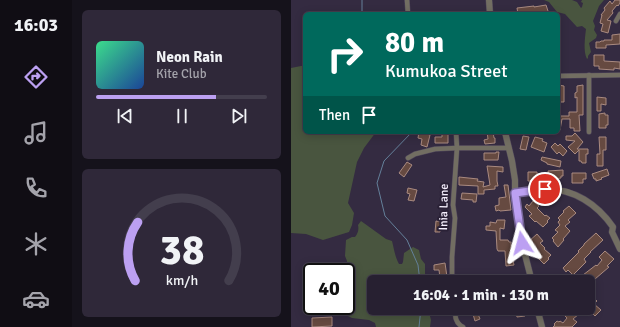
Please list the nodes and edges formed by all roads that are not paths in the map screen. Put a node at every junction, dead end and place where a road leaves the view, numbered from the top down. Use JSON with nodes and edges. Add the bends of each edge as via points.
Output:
{"nodes":[{"id":1,"x":407,"y":0,"type":"edge"},
{"id":2,"x":489,"y":0,"type":"edge"},
{"id":3,"x":408,"y":12,"type":"edge"},
{"id":4,"x":490,"y":12,"type":"edge"},
{"id":5,"x":620,"y":14,"type":"edge"},
{"id":6,"x":616,"y":21,"type":"dead end"},
{"id":7,"x":589,"y":75,"type":"junction"},
{"id":8,"x":620,"y":75,"type":"edge"},
{"id":9,"x":560,"y":76,"type":"edge"},
{"id":10,"x":589,"y":132,"type":"dead end"},
{"id":11,"x":456,"y":134,"type":"edge"},
{"id":12,"x":506,"y":134,"type":"edge"},
{"id":13,"x":457,"y":148,"type":"junction"},
{"id":14,"x":509,"y":148,"type":"junction"},
{"id":15,"x":408,"y":158,"type":"dead end"},
{"id":16,"x":515,"y":193,"type":"junction"},
{"id":17,"x":620,"y":249,"type":"edge"},
{"id":18,"x":451,"y":275,"type":"edge"},
{"id":19,"x":530,"y":275,"type":"edge"},
{"id":20,"x":456,"y":315,"type":"edge"},
{"id":21,"x":539,"y":315,"type":"edge"},
{"id":22,"x":463,"y":327,"type":"edge"},
{"id":23,"x":542,"y":327,"type":"edge"}],
"edges":[{"from":1,"to":3,"type":"street"},
{"from":2,"to":4,"type":"street"},
{"from":5,"to":6,"type":"street"},
{"from":7,"to":8,"type":"street"},
{"from":7,"to":9,"type":"street"},
{"from":7,"to":10,"type":"street"},
{"from":11,"to":13,"type":"street","name":"Inia Lane"},
{"from":12,"to":14,"type":"street"},
{"from":13,"to":14,"type":"street"},
{"from":13,"to":15,"type":"street","via":[[421,152]]},
{"from":13,"to":18,"type":"street","name":"Inia Lane"},
{"from":14,"to":16,"type":"street"},
{"from":16,"to":17,"type":"street","via":[[554,189],[580,197],[595,206],[608,219]]},
{"from":16,"to":19,"type":"street","via":[[522,243]]},
{"from":20,"to":22,"type":"street","via":[[456,322]]},
{"from":21,"to":23,"type":"street"}]}
